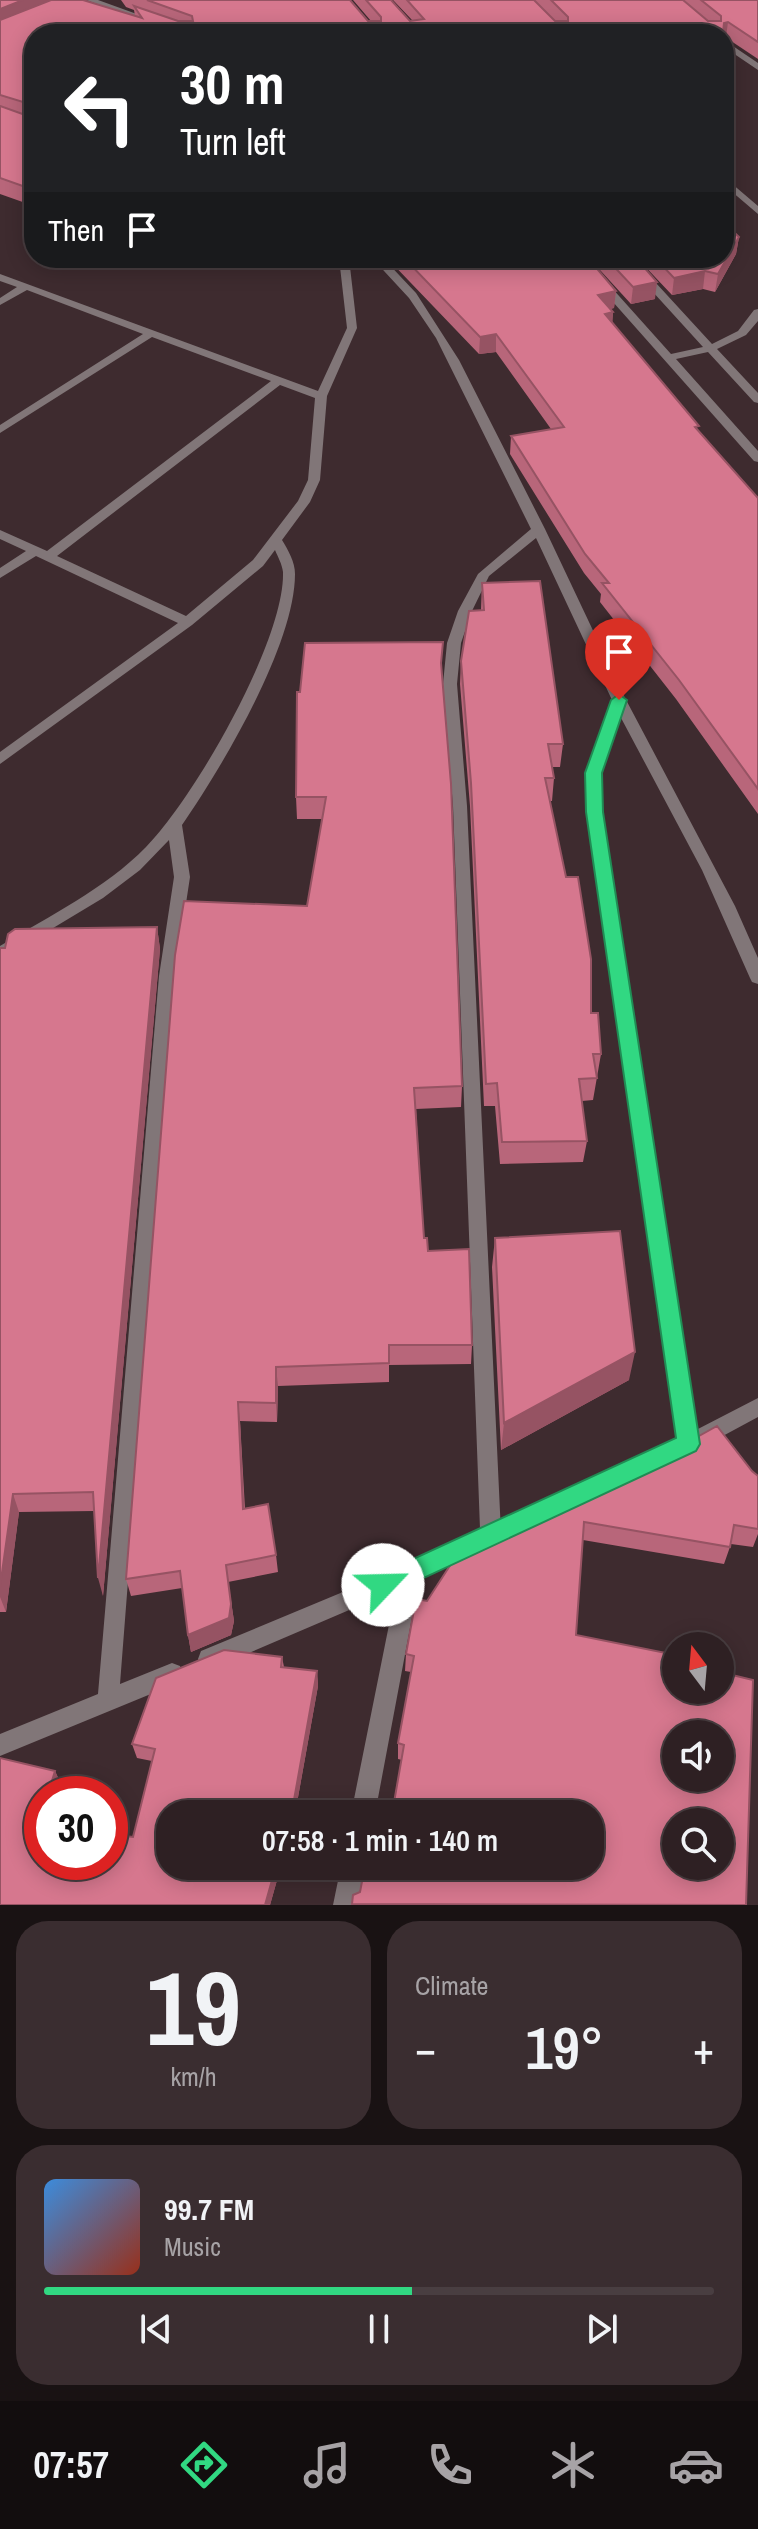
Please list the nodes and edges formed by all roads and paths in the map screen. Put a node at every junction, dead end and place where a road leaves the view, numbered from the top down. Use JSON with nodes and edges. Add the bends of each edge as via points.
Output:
{"nodes":[{"id":1,"x":90,"y":0,"type":"edge"},
{"id":2,"x":129,"y":0,"type":"edge"},
{"id":3,"x":140,"y":16,"type":"junction"},
{"id":4,"x":161,"y":24,"type":"edge"},
{"id":5,"x":734,"y":50,"type":"edge"},
{"id":6,"x":758,"y":67,"type":"edge"},
{"id":7,"x":734,"y":189,"type":"edge"},
{"id":8,"x":758,"y":211,"type":"edge"},
{"id":9,"x":345,"y":268,"type":"edge"},
{"id":10,"x":389,"y":268,"type":"edge"},
{"id":11,"x":588,"y":268,"type":"edge"},
{"id":12,"x":636,"y":268,"type":"edge"},
{"id":13,"x":0,"y":277,"type":"edge"},
{"id":14,"x":25,"y":287,"type":"junction"},
{"id":15,"x":0,"y":302,"type":"edge"},
{"id":16,"x":758,"y":312,"type":"edge"},
{"id":17,"x":151,"y":333,"type":"junction"},
{"id":18,"x":712,"y":349,"type":"junction"},
{"id":19,"x":670,"y":357,"type":"junction"},
{"id":20,"x":277,"y":382,"type":"junction"},
{"id":21,"x":321,"y":396,"type":"junction"},
{"id":22,"x":758,"y":400,"type":"edge"},
{"id":23,"x":0,"y":430,"type":"edge"},
{"id":24,"x":758,"y":458,"type":"edge"},
{"id":25,"x":539,"y":529,"type":"junction"},
{"id":26,"x":0,"y":534,"type":"edge"},
{"id":27,"x":277,"y":542,"type":"junction"},
{"id":28,"x":42,"y":554,"type":"junction"},
{"id":29,"x":0,"y":574,"type":"edge"},
{"id":30,"x":187,"y":622,"type":"junction"},
{"id":31,"x":619,"y":700,"type":"junction"},
{"id":32,"x":0,"y":759,"type":"edge"},
{"id":33,"x":174,"y":824,"type":"junction"},
{"id":34,"x":0,"y":954,"type":"edge"},
{"id":35,"x":758,"y":978,"type":"edge"},
{"id":36,"x":758,"y":1407,"type":"edge"},
{"id":37,"x":688,"y":1444,"type":"junction"},
{"id":38,"x":548,"y":1507,"type":"edge"},
{"id":39,"x":410,"y":1574,"type":"junction"},
{"id":40,"x":108,"y":1702,"type":"junction"},
{"id":41,"x":0,"y":1745,"type":"edge"},
{"id":42,"x":366,"y":1800,"type":"edge"},
{"id":43,"x":350,"y":1880,"type":"edge"},
{"id":44,"x":345,"y":1905,"type":"edge"}],
"edges":[{"from":1,"to":3,"type":"street"},
{"from":2,"to":3,"type":"street"},
{"from":3,"to":4,"type":"street"},
{"from":5,"to":6,"type":"street"},
{"from":7,"to":8,"type":"street"},
{"from":9,"to":21,"type":"street","via":[[352,328]]},
{"from":10,"to":25,"type":"street","via":[[434,322]]},
{"from":11,"to":19,"type":"street"},
{"from":12,"to":18,"type":"street"},
{"from":13,"to":14,"type":"street"},
{"from":14,"to":15,"type":"street"},
{"from":14,"to":17,"type":"street"},
{"from":16,"to":18,"type":"street","via":[[738,337]]},
{"from":17,"to":20,"type":"street"},
{"from":17,"to":23,"type":"street"},
{"from":18,"to":19,"type":"street"},
{"from":18,"to":22,"type":"street"},
{"from":19,"to":24,"type":"street"},
{"from":20,"to":21,"type":"street"},
{"from":20,"to":28,"type":"street"},
{"from":21,"to":27,"type":"street","via":[[314,480]]},
{"from":25,"to":31,"type":"street"},
{"from":25,"to":39,"type":"street","via":[[484,574],[454,643],[450,684],[498,1529]]},
{"from":26,"to":28,"type":"street"},
{"from":27,"to":30,"type":"street"},
{"from":27,"to":33,"type":"street","via":[[290,573],[283,616],[214,762]]},
{"from":28,"to":29,"type":"street"},
{"from":28,"to":30,"type":"street"},
{"from":30,"to":32,"type":"street"},
{"from":31,"to":35,"type":"street","via":[[737,922]]},
{"from":31,"to":37,"type":"street","via":[[593,773],[594,812]]},
{"from":33,"to":34,"type":"street","via":[[128,872]]},
{"from":33,"to":40,"type":"street","via":[[182,877],[167,976]]},
{"from":36,"to":37,"type":"street"},
{"from":37,"to":38,"type":"street"},
{"from":39,"to":40,"type":"street"},
{"from":39,"to":42,"type":"street"},
{"from":40,"to":41,"type":"street"},
{"from":43,"to":44,"type":"street"}]}
